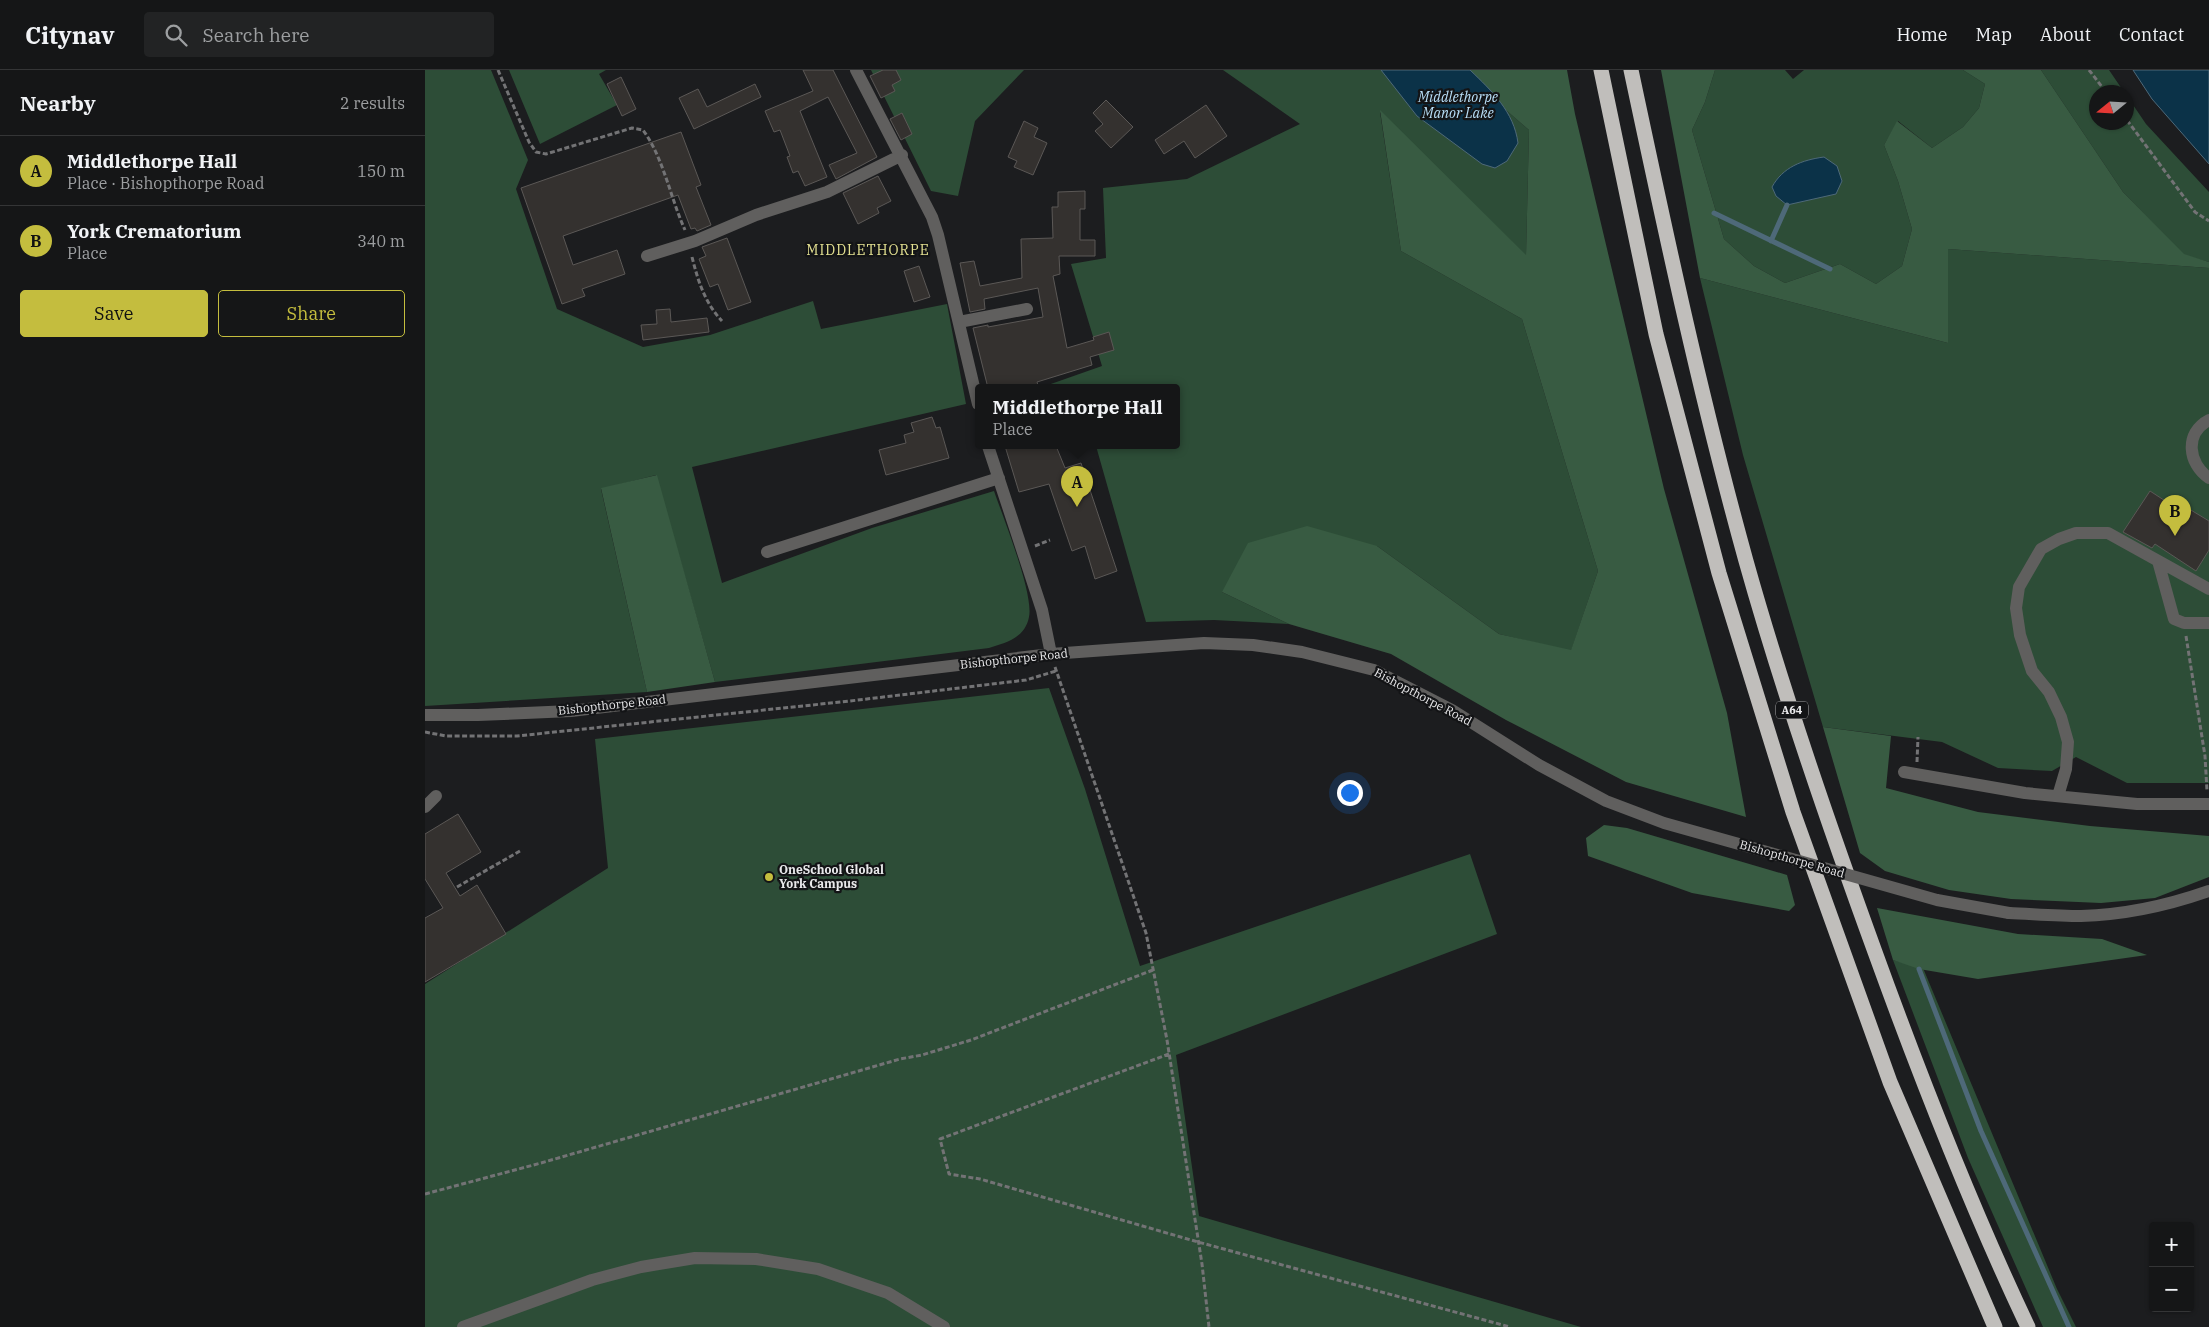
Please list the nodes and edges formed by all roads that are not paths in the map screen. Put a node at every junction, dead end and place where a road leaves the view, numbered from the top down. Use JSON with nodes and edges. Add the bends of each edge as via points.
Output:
{"nodes":[{"id":1,"x":856,"y":70,"type":"edge"},
{"id":2,"x":1601,"y":70,"type":"edge"},
{"id":3,"x":1631,"y":70,"type":"edge"},
{"id":4,"x":901,"y":155,"type":"junction"},
{"id":5,"x":647,"y":256,"type":"dead end"},
{"id":6,"x":1027,"y":309,"type":"dead end"},
{"id":7,"x":959,"y":322,"type":"junction"},
{"id":8,"x":975,"y":391,"type":"edge"},
{"id":9,"x":2209,"y":420,"type":"edge"},
{"id":10,"x":989,"y":449,"type":"edge"},
{"id":11,"x":999,"y":478,"type":"junction"},
{"id":12,"x":2209,"y":478,"type":"edge"},
{"id":13,"x":767,"y":552,"type":"dead end"},
{"id":14,"x":2159,"y":561,"type":"junction"},
{"id":15,"x":2209,"y":589,"type":"edge"},
{"id":16,"x":2209,"y":623,"type":"edge"},
{"id":17,"x":1051,"y":654,"type":"junction"},
{"id":18,"x":425,"y":715,"type":"edge"},
{"id":19,"x":1904,"y":772,"type":"dead end"},
{"id":20,"x":436,"y":796,"type":"dead end"},
{"id":21,"x":2057,"y":796,"type":"junction"},
{"id":22,"x":2208,"y":804,"type":"edge"},
{"id":23,"x":425,"y":807,"type":"edge"},
{"id":24,"x":2209,"y":891,"type":"edge"},
{"id":25,"x":463,"y":1327,"type":"edge"},
{"id":26,"x":944,"y":1327,"type":"edge"},
{"id":27,"x":1995,"y":1327,"type":"edge"},
{"id":28,"x":2028,"y":1327,"type":"edge"}],
"edges":[{"from":1,"to":4,"type":"street"},
{"from":2,"to":27,"type":"highway","number":"A64","via":[[1656,334],[1719,573],[1793,812],[1890,1082]]},
{"from":3,"to":28,"type":"highway","number":"A64","via":[[1685,322],[1741,543],[1821,806],[1919,1072]]},
{"from":4,"to":5,"type":"street","via":[[827,192],[756,215],[695,242]]},
{"from":4,"to":7,"type":"street","via":[[938,234]]},
{"from":6,"to":7,"type":"street"},
{"from":7,"to":8,"type":"street"},
{"from":9,"to":12,"type":"street","via":[[2193,437],[2191,453],[2196,465]]},
{"from":10,"to":11,"type":"street"},
{"from":11,"to":13,"type":"street"},
{"from":11,"to":17,"type":"street","via":[[1042,610]]},
{"from":14,"to":15,"type":"street"},
{"from":14,"to":16,"type":"street","via":[[2174,619],[2183,624]]},
{"from":14,"to":21,"type":"street","via":[[2108,533],[2077,533],[2041,549],[2019,587],[2016,608],[2023,644],[2032,671],[2049,692],[2061,717],[2068,742]]},
{"from":17,"to":18,"type":"street","name":"Bishopthorpe Road","via":[[571,711]]},
{"from":17,"to":24,"type":"street","name":"Bishopthorpe Road","bridge":true,"via":[[1204,643],[1253,645],[1302,652],[1374,670],[1452,710],[1539,765],[1606,802],[1664,823],[1937,900],[2009,913],[2083,916],[2136,910]]},
{"from":19,"to":21,"type":"street"},
{"from":20,"to":23,"type":"street"},
{"from":21,"to":22,"type":"street","via":[[2137,804]]},
{"from":25,"to":26,"type":"street","via":[[592,1280],[695,1258],[756,1259],[818,1269],[888,1293]]}]}
